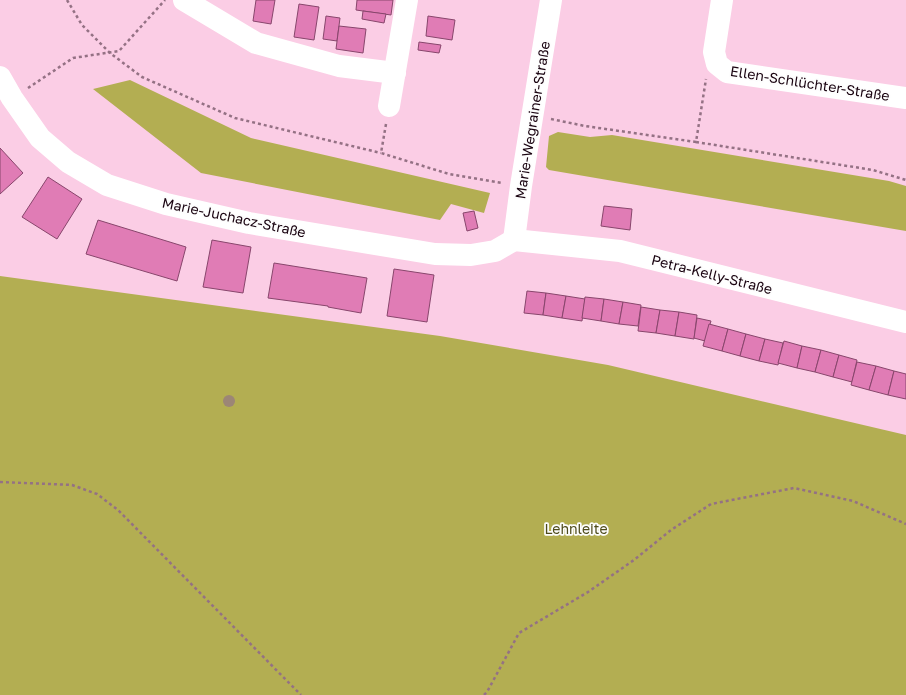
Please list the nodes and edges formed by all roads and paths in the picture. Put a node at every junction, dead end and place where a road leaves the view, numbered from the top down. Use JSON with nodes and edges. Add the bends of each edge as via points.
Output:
{"nodes":[{"id":1,"x":67,"y":0,"type":"edge"},
{"id":2,"x":165,"y":0,"type":"edge"},
{"id":3,"x":184,"y":0,"type":"edge"},
{"id":4,"x":406,"y":0,"type":"edge"},
{"id":5,"x":551,"y":0,"type":"edge"},
{"id":6,"x":722,"y":0,"type":"edge"},
{"id":7,"x":110,"y":53,"type":"junction"},
{"id":8,"x":717,"y":64,"type":"junction"},
{"id":9,"x":394,"y":73,"type":"junction"},
{"id":10,"x":0,"y":77,"type":"edge"},
{"id":11,"x":12,"y":98,"type":"junction"},
{"id":12,"x":906,"y":98,"type":"edge"},
{"id":13,"x":389,"y":106,"type":"joint"},
{"id":14,"x":532,"y":115,"type":"junction"},
{"id":15,"x":696,"y":142,"type":"junction"},
{"id":16,"x":381,"y":153,"type":"junction"},
{"id":17,"x":906,"y":180,"type":"edge"},
{"id":18,"x":521,"y":186,"type":"junction"},
{"id":19,"x":514,"y":240,"type":"junction"},
{"id":20,"x":906,"y":322,"type":"edge"},
{"id":21,"x":0,"y":482,"type":"edge"},
{"id":22,"x":906,"y":524,"type":"edge"},
{"id":23,"x":302,"y":695,"type":"edge"},
{"id":24,"x":484,"y":695,"type":"edge"}],
"edges":[{"from":1,"to":7,"type":"path","via":[[82,25]]},
{"from":2,"to":7,"type":"path","via":[[119,51]]},
{"from":3,"to":9,"type":"street","via":[[256,42],[339,66]]},
{"from":4,"to":9,"type":"street"},
{"from":5,"to":14,"type":"street","name":"Marie-Wegrainer-Straße"},
{"from":6,"to":8,"type":"street","via":[[714,52]]},
{"from":7,"to":11,"type":"path","via":[[73,58]]},
{"from":7,"to":16,"type":"path","via":[[142,77],[235,118]]},
{"from":8,"to":12,"type":"street","name":"Ellen-Schlüchter-Straße","via":[[727,72]]},
{"from":8,"to":15,"type":"path","via":[[706,78]]},
{"from":9,"to":13,"type":"street"},
{"from":10,"to":11,"type":"street","name":"Marie-Juchacz-Straße"},
{"from":11,"to":19,"type":"street","name":"Marie-Juchacz-Straße","via":[[40,138],[68,162],[107,185],[166,204],[249,223],[435,254],[471,255],[495,251]]},
{"from":13,"to":16,"type":"path"},
{"from":14,"to":15,"type":"path","via":[[585,126]]},
{"from":14,"to":18,"type":"street","name":"Marie-Wegrainer-Straße"},
{"from":15,"to":17,"type":"path","via":[[873,170]]},
{"from":16,"to":18,"type":"path","via":[[449,174]]},
{"from":18,"to":19,"type":"street","name":"Marie-Wegrainer-Straße"},
{"from":19,"to":20,"type":"street","name":"Petra-Kelly-Straße","via":[[620,251]]},
{"from":21,"to":23,"type":"path","via":[[72,485],[97,494],[118,510]]},
{"from":22,"to":24,"type":"path","via":[[853,501],[794,488],[711,504],[671,530],[588,592],[519,633]]}]}
